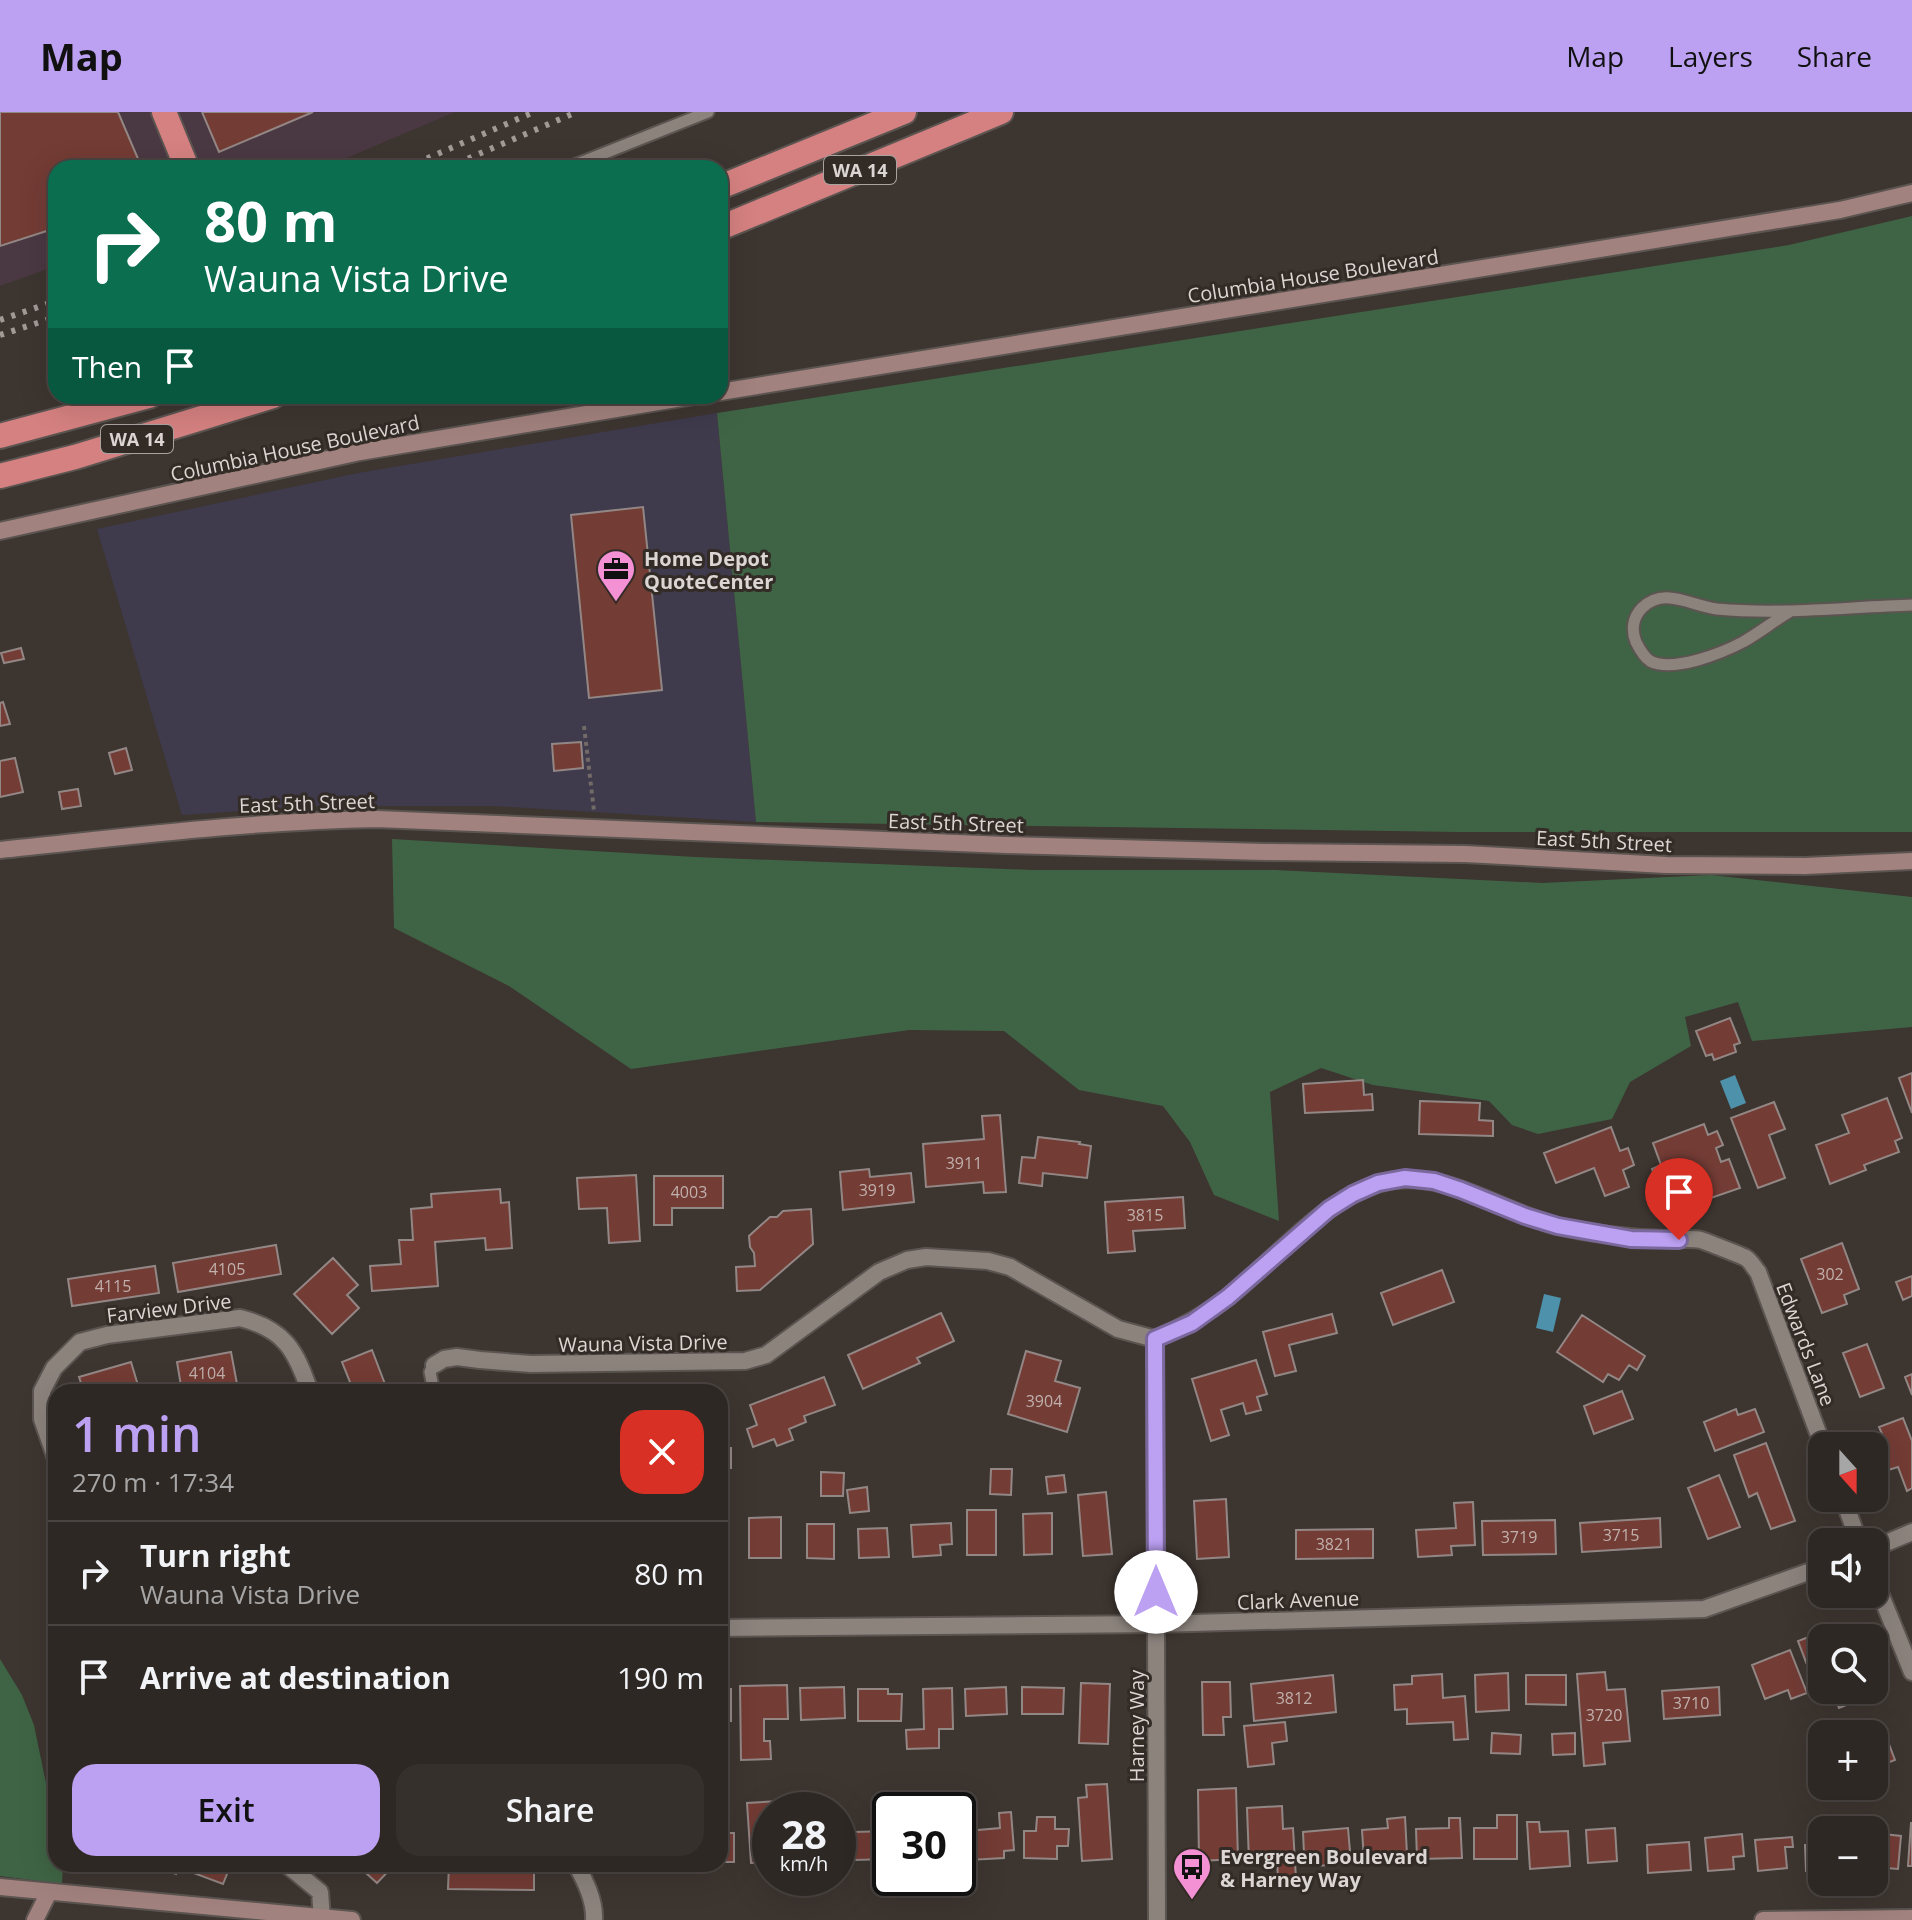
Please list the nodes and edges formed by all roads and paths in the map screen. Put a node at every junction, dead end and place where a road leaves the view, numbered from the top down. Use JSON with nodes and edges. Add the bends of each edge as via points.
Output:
{"nodes":[{"id":1,"x":164,"y":112,"type":"edge"},
{"id":2,"x":708,"y":112,"type":"edge"},
{"id":3,"x":904,"y":112,"type":"edge"},
{"id":4,"x":1001,"y":112,"type":"edge"},
{"id":5,"x":184,"y":160,"type":"edge"},
{"id":6,"x":587,"y":160,"type":"edge"},
{"id":7,"x":728,"y":184,"type":"edge"},
{"id":8,"x":1912,"y":193,"type":"edge"},
{"id":9,"x":728,"y":225,"type":"edge"},
{"id":10,"x":728,"y":391,"type":"edge"},
{"id":11,"x":119,"y":404,"type":"edge"},
{"id":12,"x":247,"y":404,"type":"edge"},
{"id":13,"x":646,"y":404,"type":"edge"},
{"id":14,"x":0,"y":436,"type":"edge"},
{"id":15,"x":0,"y":476,"type":"edge"},
{"id":16,"x":0,"y":531,"type":"edge"},
{"id":17,"x":1912,"y":605,"type":"edge"},
{"id":18,"x":1789,"y":612,"type":"junction"},
{"id":19,"x":584,"y":726,"type":"dead end"},
{"id":20,"x":592,"y":795,"type":"dead end"},
{"id":21,"x":0,"y":850,"type":"edge"},
{"id":22,"x":1912,"y":861,"type":"edge"},
{"id":23,"x":1155,"y":1339,"type":"junction"},
{"id":24,"x":434,"y":1365,"type":"joint"},
{"id":25,"x":307,"y":1384,"type":"edge"},
{"id":26,"x":432,"y":1384,"type":"edge"},
{"id":27,"x":1818,"y":1432,"type":"edge"},
{"id":28,"x":48,"y":1436,"type":"edge"},
{"id":29,"x":1912,"y":1532,"type":"edge"},
{"id":30,"x":1888,"y":1542,"type":"edge"},
{"id":31,"x":1808,"y":1572,"type":"edge"},
{"id":32,"x":1886,"y":1608,"type":"edge"},
{"id":33,"x":1156,"y":1624,"type":"junction"},
{"id":34,"x":728,"y":1628,"type":"edge"},
{"id":35,"x":1912,"y":1672,"type":"edge"},
{"id":36,"x":296,"y":1872,"type":"edge"},
{"id":37,"x":580,"y":1872,"type":"edge"},
{"id":38,"x":0,"y":1887,"type":"edge"},
{"id":39,"x":49,"y":1892,"type":"junction"},
{"id":40,"x":322,"y":1918,"type":"edge"},
{"id":41,"x":1912,"y":1918,"type":"edge"},
{"id":42,"x":35,"y":1920,"type":"edge"},
{"id":43,"x":352,"y":1920,"type":"edge"},
{"id":44,"x":594,"y":1920,"type":"edge"},
{"id":45,"x":1157,"y":1920,"type":"edge"},
{"id":46,"x":1763,"y":1920,"type":"edge"}],
"edges":[{"from":1,"to":5,"type":"highway"},
{"from":2,"to":6,"type":"lane"},
{"from":3,"to":7,"type":"highway","number":"WA 14"},
{"from":4,"to":9,"type":"highway","number":"WA 14"},
{"from":8,"to":10,"type":"street","name":"Columbia House Boulevard","via":[[1840,210]]},
{"from":11,"to":14,"type":"highway","number":"WA 14"},
{"from":12,"to":15,"type":"highway","number":"WA 14"},
{"from":13,"to":16,"type":"street","name":"Columbia House Boulevard","via":[[360,452]]},
{"from":17,"to":18,"type":"lane"},
{"from":18,"to":18,"type":"lane","via":[[1653,599],[1640,610],[1634,637],[1649,661],[1666,666],[1743,642]]},
{"from":19,"to":20,"type":"path"},
{"from":21,"to":22,"type":"street","name":"East 5th Street","via":[[214,827],[377,819],[1666,865]]},
{"from":23,"to":24,"type":"street","name":"Wauna Vista Drive","via":[[1118,1329],[1010,1267],[926,1257],[879,1272],[783,1344],[745,1361],[531,1364],[457,1357]]},
{"from":23,"to":27,"type":"street","name":"Edwards Lane","via":[[1192,1323],[1228,1297],[1353,1194],[1405,1178],[1434,1181],[1558,1226],[1631,1239],[1703,1240],[1747,1259],[1758,1272]]},
{"from":23,"to":33,"type":"street","name":"Harney Way"},
{"from":24,"to":26,"type":"lane"},
{"from":25,"to":28,"type":"street","name":"Farview Drive","via":[[294,1352],[278,1335],[240,1318],[107,1335],[80,1342],[54,1368],[42,1391]]},
{"from":29,"to":30,"type":"street"},
{"from":31,"to":33,"type":"street","name":"Clark Avenue","via":[[1704,1609]]},
{"from":32,"to":35,"type":"street"},
{"from":33,"to":34,"type":"street","name":"Clark Avenue"},
{"from":33,"to":45,"type":"street","name":"Harney Way"},
{"from":36,"to":40,"type":"street","via":[[320,1892]]},
{"from":37,"to":44,"type":"street"},
{"from":38,"to":39,"type":"street"},
{"from":39,"to":40,"type":"street"},
{"from":39,"to":42,"type":"street"},
{"from":40,"to":43,"type":"street"},
{"from":41,"to":46,"type":"street"}]}
